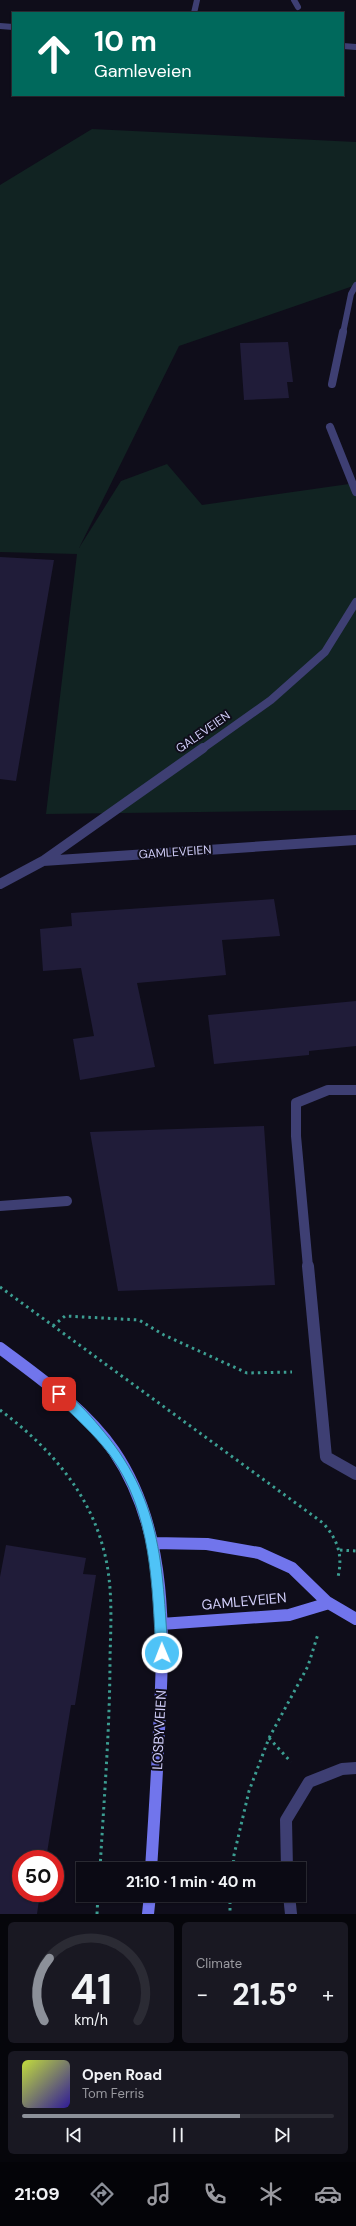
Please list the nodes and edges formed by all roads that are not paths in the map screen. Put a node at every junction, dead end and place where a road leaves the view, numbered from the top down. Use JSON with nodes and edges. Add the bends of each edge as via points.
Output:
{"nodes":[{"id":1,"x":197,"y":0,"type":"edge"},
{"id":2,"x":294,"y":0,"type":"edge"},
{"id":3,"x":298,"y":7,"type":"dead end"},
{"id":4,"x":194,"y":12,"type":"edge"},
{"id":5,"x":0,"y":26,"type":"edge"},
{"id":6,"x":12,"y":27,"type":"edge"},
{"id":7,"x":344,"y":46,"type":"edge"},
{"id":8,"x":356,"y":47,"type":"edge"},
{"id":9,"x":356,"y":285,"type":"edge"},
{"id":10,"x":332,"y":384,"type":"dead end"},
{"id":11,"x":330,"y":427,"type":"dead end"},
{"id":12,"x":356,"y":492,"type":"edge"},
{"id":13,"x":356,"y":602,"type":"edge"},
{"id":14,"x":356,"y":840,"type":"edge"},
{"id":15,"x":43,"y":861,"type":"junction"},
{"id":16,"x":0,"y":884,"type":"edge"},
{"id":17,"x":356,"y":1090,"type":"edge"},
{"id":18,"x":67,"y":1201,"type":"dead end"},
{"id":19,"x":0,"y":1206,"type":"edge"},
{"id":20,"x":0,"y":1348,"type":"edge"},
{"id":21,"x":356,"y":1474,"type":"edge"},
{"id":22,"x":153,"y":1543,"type":"junction"},
{"id":23,"x":328,"y":1603,"type":"junction"},
{"id":24,"x":356,"y":1620,"type":"edge"},
{"id":25,"x":162,"y":1624,"type":"junction"},
{"id":26,"x":356,"y":1768,"type":"edge"},
{"id":27,"x":151,"y":1862,"type":"edge"},
{"id":28,"x":287,"y":1862,"type":"edge"},
{"id":29,"x":149,"y":1902,"type":"edge"},
{"id":30,"x":290,"y":1902,"type":"edge"},
{"id":31,"x":148,"y":1914,"type":"edge"},
{"id":32,"x":291,"y":1914,"type":"edge"}],
"edges":[{"from":1,"to":4,"type":"street"},
{"from":2,"to":3,"type":"street"},
{"from":5,"to":6,"type":"street"},
{"from":7,"to":8,"type":"street"},
{"from":9,"to":10,"type":"street","via":[[351,294]]},
{"from":11,"to":12,"type":"street"},
{"from":13,"to":15,"type":"street","name":"GALEVEIEN","via":[[326,652],[270,700]]},
{"from":14,"to":15,"type":"street","name":"GAMLEVEIEN"},
{"from":15,"to":16,"type":"street","name":"GAMLEVEIEN"},
{"from":17,"to":21,"type":"street","via":[[328,1090],[296,1103],[296,1136],[326,1457]]},
{"from":18,"to":19,"type":"street"},
{"from":20,"to":22,"type":"main road","via":[[59,1394],[89,1422],[114,1452],[133,1483]]},
{"from":22,"to":23,"type":"main road","via":[[203,1542],[240,1547],[266,1555],[293,1569]]},
{"from":22,"to":25,"type":"main road","name":"LOSBYVEIEN"},
{"from":23,"to":24,"type":"main road"},
{"from":23,"to":25,"type":"main road","name":"GAMLEVEIEN","via":[[289,1615]]},
{"from":25,"to":27,"type":"main road","name":"LOSBYVEIEN","via":[[162,1675]]},
{"from":26,"to":28,"type":"street","via":[[342,1769],[309,1782],[286,1820]]},
{"from":29,"to":31,"type":"main road"},
{"from":30,"to":32,"type":"street"}]}
